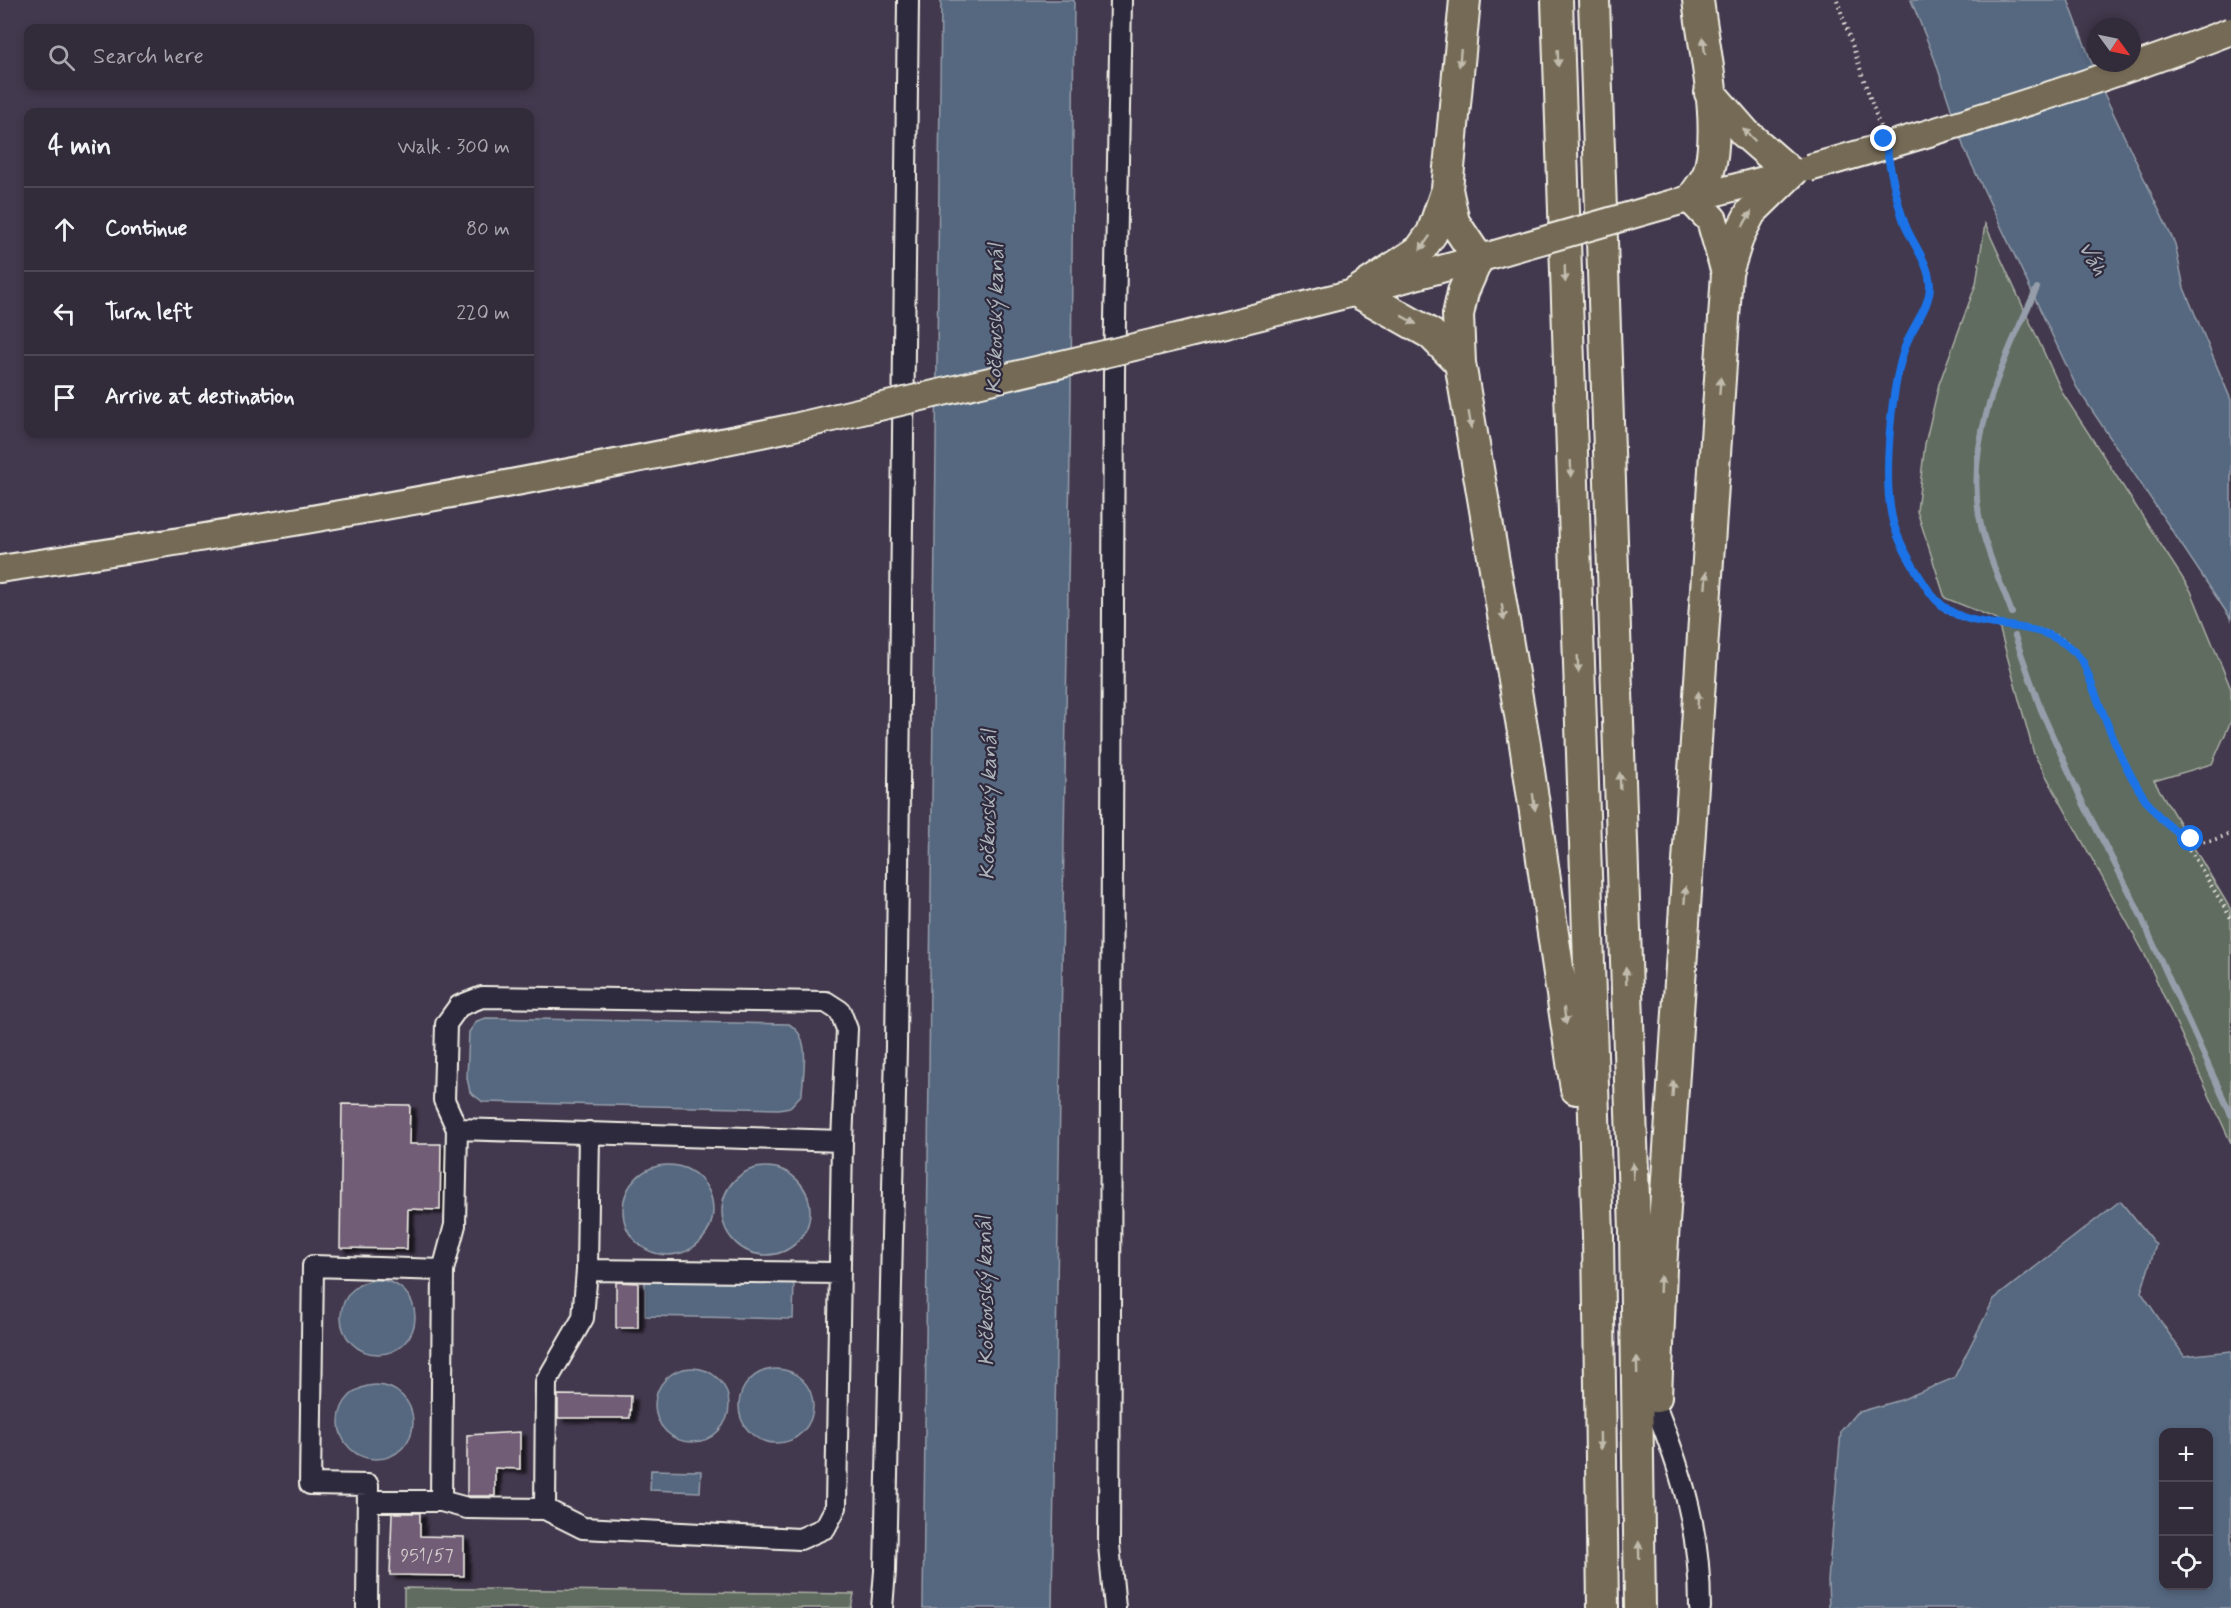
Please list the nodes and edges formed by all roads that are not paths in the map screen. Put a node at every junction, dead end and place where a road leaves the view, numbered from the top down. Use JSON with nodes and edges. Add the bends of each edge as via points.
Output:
{"nodes":[{"id":1,"x":908,"y":0,"type":"edge"},
{"id":2,"x":1121,"y":0,"type":"edge"},
{"id":3,"x":1465,"y":0,"type":"edge"},
{"id":4,"x":1557,"y":0,"type":"edge"},
{"id":5,"x":1594,"y":0,"type":"edge"},
{"id":6,"x":1698,"y":0,"type":"edge"},
{"id":7,"x":2231,"y":31,"type":"edge"},
{"id":8,"x":1710,"y":93,"type":"junction"},
{"id":9,"x":1800,"y":170,"type":"junction"},
{"id":10,"x":1447,"y":189,"type":"junction"},
{"id":11,"x":1684,"y":200,"type":"junction"},
{"id":12,"x":1487,"y":256,"type":"junction"},
{"id":13,"x":1728,"y":273,"type":"junction"},
{"id":14,"x":1357,"y":292,"type":"junction"},
{"id":15,"x":1460,"y":363,"type":"junction"},
{"id":16,"x":0,"y":569,"type":"edge"},
{"id":17,"x":457,"y":1129,"type":"junction"},
{"id":18,"x":589,"y":1132,"type":"junction"},
{"id":19,"x":842,"y":1141,"type":"junction"},
{"id":20,"x":1598,"y":1236,"type":"junction"},
{"id":21,"x":443,"y":1270,"type":"junction"},
{"id":22,"x":587,"y":1270,"type":"junction"},
{"id":23,"x":840,"y":1273,"type":"junction"},
{"id":24,"x":1656,"y":1408,"type":"junction"},
{"id":25,"x":1639,"y":1466,"type":"junction"},
{"id":26,"x":368,"y":1501,"type":"junction"},
{"id":27,"x":441,"y":1501,"type":"junction"},
{"id":28,"x":545,"y":1509,"type":"junction"},
{"id":29,"x":367,"y":1608,"type":"edge"},
{"id":30,"x":882,"y":1608,"type":"edge"},
{"id":31,"x":1115,"y":1608,"type":"edge"},
{"id":32,"x":1603,"y":1608,"type":"edge"},
{"id":33,"x":1640,"y":1608,"type":"edge"},
{"id":34,"x":1700,"y":1608,"type":"edge"}],
"edges":[{"from":1,"to":30,"type":"street","via":[[892,1262]]},
{"from":2,"to":31,"type":"street","via":[[1114,374],[1109,1545]]},
{"from":3,"to":10,"type":"highway","one_way":true},
{"from":4,"to":20,"type":"highway","one_way":true},
{"from":25,"to":5,"type":"highway","one_way":true,"via":[[1635,1231]]},
{"from":8,"to":6,"type":"highway","one_way":true},
{"from":7,"to":9,"type":"main road","bridge":true,"via":[[2017,105]]},
{"from":9,"to":8,"type":"highway","one_way":true,"via":[[1745,133]]},
{"from":8,"to":11,"type":"highway","via":[[1713,148],[1708,174]]},
{"from":9,"to":11,"type":"main road"},
{"from":13,"to":9,"type":"highway","one_way":true,"via":[[1739,235],[1751,212]]},
{"from":10,"to":12,"type":"highway","via":[[1454,222]]},
{"from":10,"to":14,"type":"highway","one_way":true,"via":[[1432,233],[1420,250]]},
{"from":11,"to":12,"type":"main road","bridge":true},
{"from":11,"to":13,"type":"highway","via":[[1712,220]]},
{"from":12,"to":14,"type":"main road"},
{"from":12,"to":15,"type":"highway","via":[[1463,292],[1458,315]]},
{"from":24,"to":13,"type":"highway","one_way":true,"via":[[1662,1257]]},
{"from":14,"to":15,"type":"highway","one_way":true,"via":[[1431,334]]},
{"from":14,"to":16,"type":"main road","bridge":true,"via":[[790,428],[342,515]]},
{"from":15,"to":20,"type":"highway","one_way":true,"via":[[1525,744]]},
{"from":17,"to":18,"type":"street"},
{"from":17,"to":19,"type":"street","via":[[444,1100],[446,1024],[459,1006],[482,997],[826,1002],[840,1011],[847,1029]]},
{"from":17,"to":21,"type":"street","via":[[455,1225]]},
{"from":18,"to":19,"type":"street"},
{"from":18,"to":22,"type":"street"},
{"from":19,"to":23,"type":"street"},
{"from":20,"to":32,"type":"highway","one_way":true},
{"from":21,"to":26,"type":"street","via":[[313,1266],[310,1484],[368,1485]]},
{"from":21,"to":27,"type":"street"},
{"from":22,"to":23,"type":"street"},
{"from":22,"to":28,"type":"street","via":[[583,1318],[546,1382]]},
{"from":23,"to":28,"type":"street","via":[[836,1507],[825,1528],[800,1539],[583,1528]]},
{"from":24,"to":25,"type":"highway"},
{"from":24,"to":34,"type":"street","via":[[1675,1455],[1696,1533]]},
{"from":33,"to":25,"type":"highway","one_way":true},
{"from":26,"to":27,"type":"street"},
{"from":26,"to":29,"type":"street"},
{"from":27,"to":28,"type":"street","via":[[467,1508]]}]}
